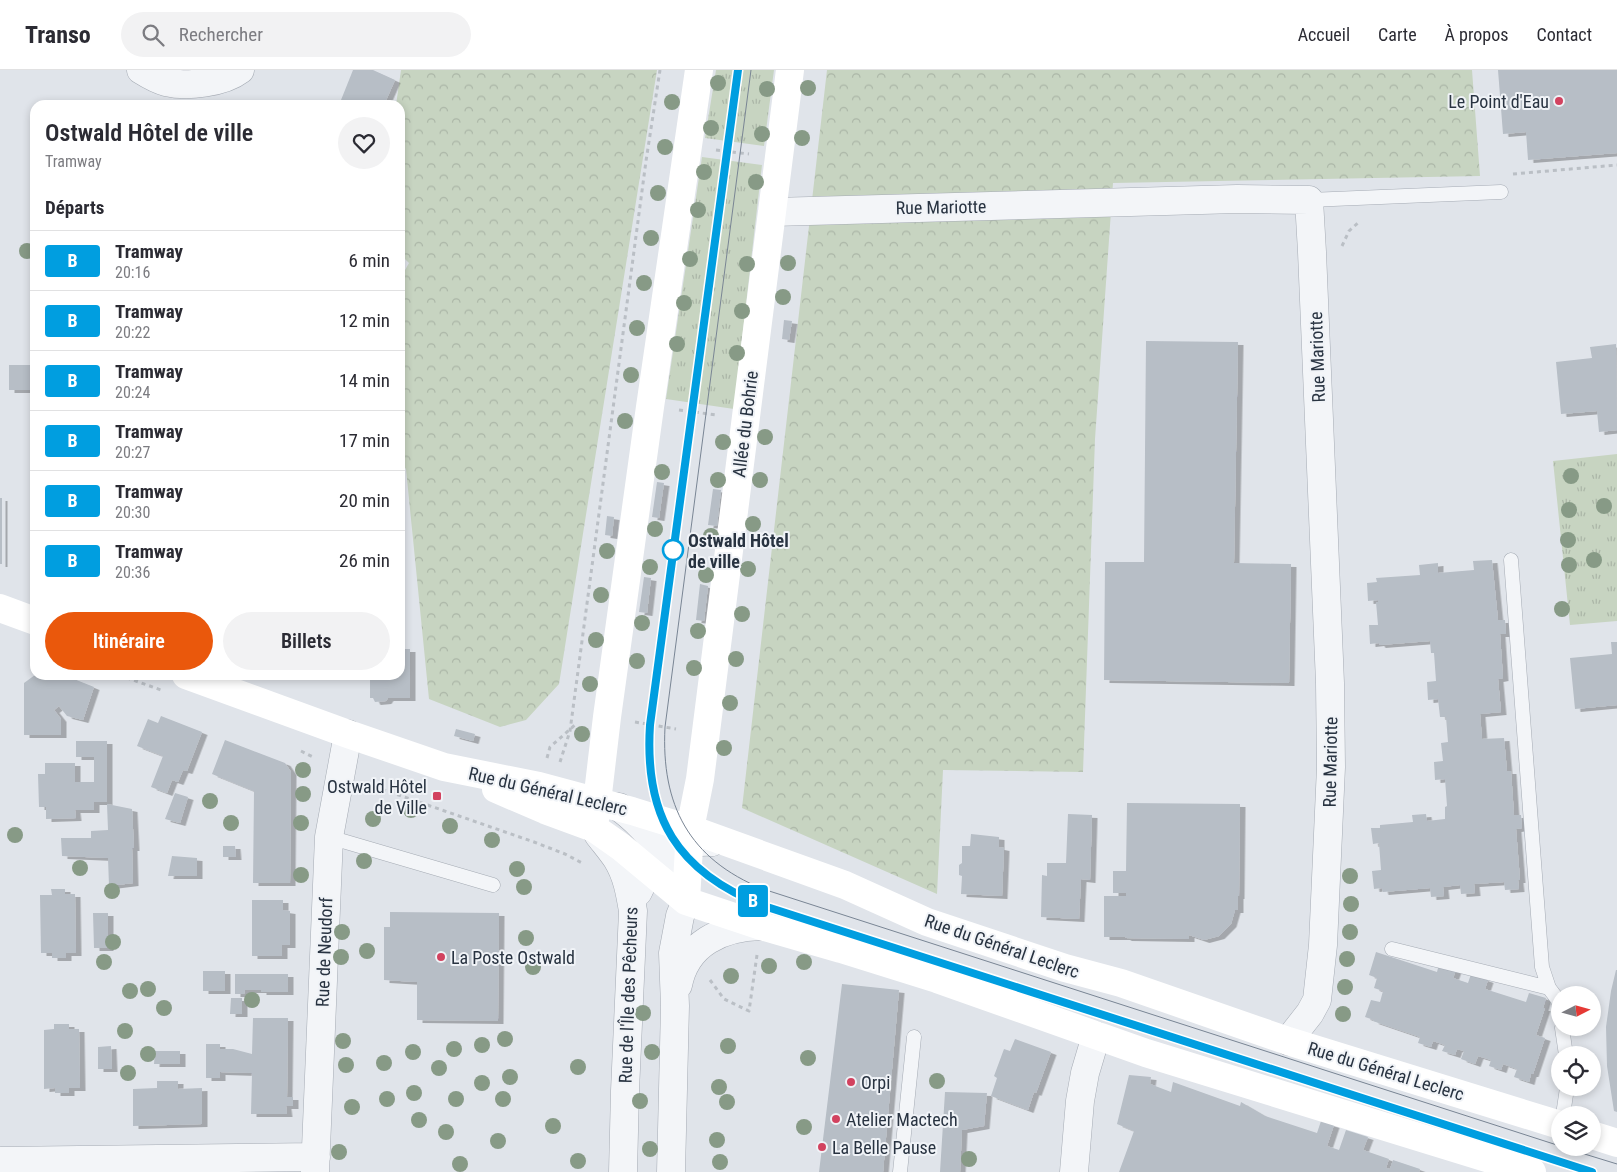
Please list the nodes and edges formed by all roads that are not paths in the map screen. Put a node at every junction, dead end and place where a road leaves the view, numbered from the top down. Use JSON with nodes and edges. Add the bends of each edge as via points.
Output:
{"nodes":[{"id":1,"x":141,"y":70,"type":"edge"},
{"id":2,"x":240,"y":70,"type":"edge"},
{"id":3,"x":699,"y":70,"type":"edge"},
{"id":4,"x":790,"y":70,"type":"edge"},
{"id":5,"x":1501,"y":192,"type":"dead end"},
{"id":6,"x":1309,"y":200,"type":"junction"},
{"id":7,"x":773,"y":212,"type":"junction"},
{"id":8,"x":1511,"y":560,"type":"dead end"},
{"id":9,"x":0,"y":608,"type":"edge"},
{"id":10,"x":30,"y":619,"type":"edge"},
{"id":11,"x":200,"y":680,"type":"edge"},
{"id":12,"x":348,"y":734,"type":"junction"},
{"id":13,"x":604,"y":739,"type":"junction"},
{"id":14,"x":444,"y":767,"type":"junction"},
{"id":15,"x":700,"y":779,"type":"junction"},
{"id":16,"x":539,"y":786,"type":"junction"},
{"id":17,"x":608,"y":804,"type":"junction"},
{"id":18,"x":594,"y":828,"type":"junction"},
{"id":19,"x":690,"y":836,"type":"junction"},
{"id":20,"x":329,"y":837,"type":"junction"},
{"id":21,"x":736,"y":846,"type":"junction"},
{"id":22,"x":656,"y":863,"type":"junction"},
{"id":23,"x":493,"y":885,"type":"dead end"},
{"id":24,"x":681,"y":903,"type":"junction"},
{"id":25,"x":633,"y":911,"type":"junction"},
{"id":26,"x":761,"y":926,"type":"junction"},
{"id":27,"x":1392,"y":949,"type":"dead end"},
{"id":28,"x":1549,"y":988,"type":"junction"},
{"id":29,"x":1551,"y":991,"type":"edge"},
{"id":30,"x":675,"y":1006,"type":"junction"},
{"id":31,"x":1096,"y":1036,"type":"junction"},
{"id":32,"x":914,"y":1037,"type":"dead end"},
{"id":33,"x":1288,"y":1041,"type":"junction"},
{"id":34,"x":1551,"y":1122,"type":"edge"},
{"id":35,"x":1601,"y":1138,"type":"edge"},
{"id":36,"x":1617,"y":1143,"type":"edge"},
{"id":37,"x":0,"y":1161,"type":"edge"},
{"id":38,"x":316,"y":1165,"type":"edge"},
{"id":39,"x":623,"y":1172,"type":"edge"},
{"id":40,"x":671,"y":1172,"type":"edge"},
{"id":41,"x":900,"y":1172,"type":"edge"},
{"id":42,"x":1074,"y":1172,"type":"edge"},
{"id":43,"x":1532,"y":1172,"type":"edge"}],
"edges":[{"from":1,"to":2,"type":"street","via":[[164,82],[186,83],[225,78]]},
{"from":3,"to":13,"type":"main road"},
{"from":4,"to":7,"type":"main road","name":"Allée du Bohrie"},
{"from":5,"to":6,"type":"lane"},
{"from":6,"to":7,"type":"street","name":"Rue Mariotte","via":[[1236,199]]},
{"from":6,"to":33,"type":"street","name":"Rue Mariotte","via":[[1331,767],[1319,983],[1310,1013]]},
{"from":7,"to":15,"type":"main road","name":"Allée du Bohrie"},
{"from":8,"to":28,"type":"lane","via":[[1542,967]]},
{"from":9,"to":10,"type":"main road"},
{"from":11,"to":12,"type":"main road","name":"Rue du Général Leclerc"},
{"from":12,"to":14,"type":"main road","name":"Rue du Général Leclerc"},
{"from":12,"to":20,"type":"street","name":"Rue de Neudorf"},
{"from":13,"to":16,"type":"main road","via":[[598,761],[581,780],[558,788]]},
{"from":13,"to":17,"type":"main road"},
{"from":14,"to":16,"type":"main road","name":"Rue du Général Leclerc"},
{"from":14,"to":18,"type":"main road","name":"Rue du Général Leclerc"},
{"from":15,"to":19,"type":"main road","name":"Allée du Bohrie"},
{"from":15,"to":21,"type":"main road","name":"Allée du Bohrie","via":[[699,794],[704,817]]},
{"from":16,"to":17,"type":"main road","name":"Rue du Général Leclerc"},
{"from":17,"to":18,"type":"main road"},
{"from":17,"to":19,"type":"main road","name":"Rue du Général Leclerc"},
{"from":17,"to":22,"type":"street","via":[[636,820],[650,836]]},
{"from":18,"to":22,"type":"main road","name":"Rue du Général Leclerc"},
{"from":18,"to":25,"type":"street","name":"Rue de l'Île des Pêcheurs","via":[[623,871]]},
{"from":19,"to":21,"type":"street"},
{"from":19,"to":22,"type":"street"},
{"from":19,"to":24,"type":"main road","name":"Allée du Bohrie"},
{"from":20,"to":23,"type":"lane"},
{"from":20,"to":38,"type":"street","name":"Rue de Neudorf"},
{"from":21,"to":33,"type":"main road","name":"Rue du Général Leclerc","via":[[845,885],[926,922],[1121,983]]},
{"from":22,"to":24,"type":"main road","name":"Rue du Général Leclerc"},
{"from":22,"to":25,"type":"street","via":[[637,895]]},
{"from":24,"to":26,"type":"main road","name":"Rue du Général Leclerc"},
{"from":24,"to":30,"type":"street","via":[[673,953]]},
{"from":25,"to":39,"type":"street","name":"Rue de l'Île des Pêcheurs"},
{"from":26,"to":30,"type":"street","via":[[744,926],[722,932],[707,939],[694,951],[683,968]]},
{"from":26,"to":31,"type":"main road","name":"Rue du Général Leclerc","via":[[928,977]]},
{"from":27,"to":28,"type":"lane"},
{"from":28,"to":29,"type":"lane"},
{"from":30,"to":40,"type":"street"},
{"from":31,"to":42,"type":"street","via":[[1080,1101]]},
{"from":31,"to":43,"type":"main road","name":"Rue du Général Leclerc"},
{"from":32,"to":41,"type":"lane"},
{"from":33,"to":34,"type":"main road","name":"Rue du Général Leclerc"},
{"from":35,"to":36,"type":"main road"},
{"from":37,"to":38,"type":"street"}]}
